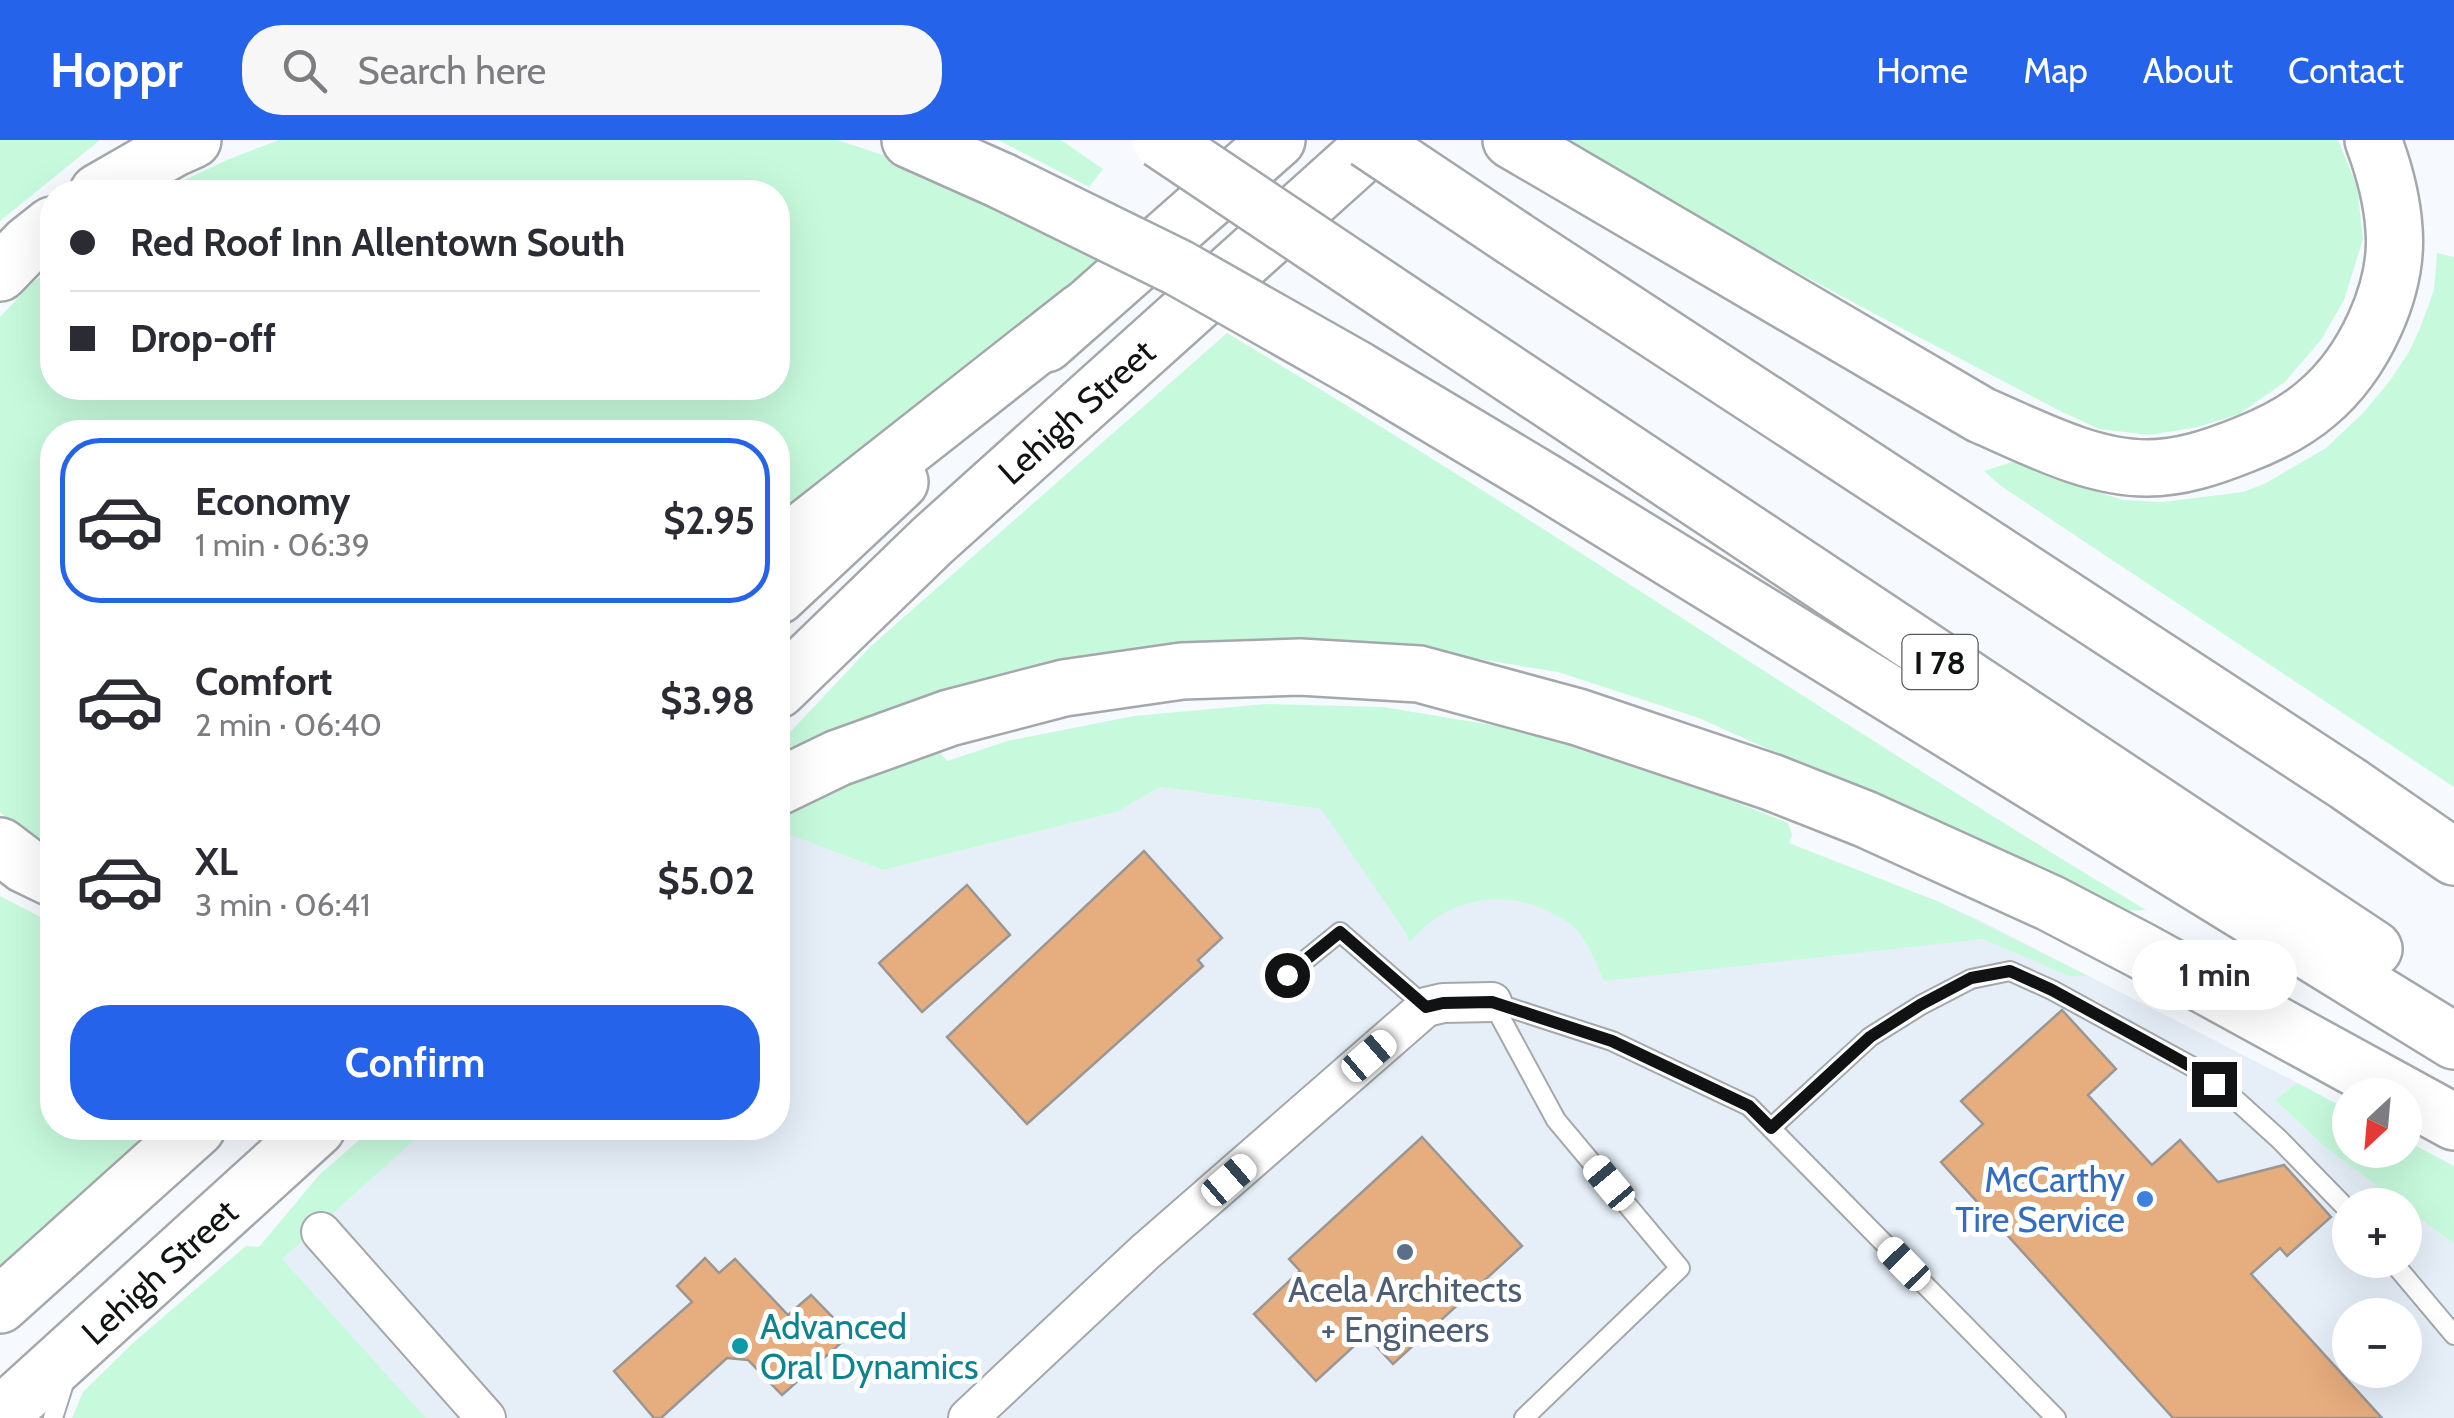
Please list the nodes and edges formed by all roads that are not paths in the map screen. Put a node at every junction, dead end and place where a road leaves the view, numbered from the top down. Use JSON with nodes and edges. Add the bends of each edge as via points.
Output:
{"nodes":[{"id":1,"x":193,"y":140,"type":"edge"},
{"id":2,"x":910,"y":140,"type":"edge"},
{"id":3,"x":1160,"y":140,"type":"edge"},
{"id":4,"x":1277,"y":140,"type":"edge"},
{"id":5,"x":1367,"y":140,"type":"edge"},
{"id":6,"x":1378,"y":140,"type":"edge"},
{"id":7,"x":1511,"y":140,"type":"edge"},
{"id":8,"x":2373,"y":140,"type":"edge"},
{"id":9,"x":119,"y":180,"type":"edge"},
{"id":10,"x":40,"y":234,"type":"edge"},
{"id":11,"x":0,"y":274,"type":"edge"},
{"id":12,"x":1082,"y":312,"type":"junction"},
{"id":13,"x":790,"y":541,"type":"edge"},
{"id":14,"x":790,"y":585,"type":"edge"},
{"id":15,"x":790,"y":678,"type":"edge"},
{"id":16,"x":790,"y":781,"type":"edge"},
{"id":17,"x":0,"y":846,"type":"edge"},
{"id":18,"x":2454,"y":857,"type":"edge"},
{"id":19,"x":40,"y":872,"type":"edge"},
{"id":20,"x":1287,"y":975,"type":"dead end"},
{"id":21,"x":1492,"y":1002,"type":"junction"},
{"id":22,"x":2454,"y":1002,"type":"edge"},
{"id":23,"x":1426,"y":1007,"type":"junction"},
{"id":24,"x":2454,"y":1041,"type":"edge"},
{"id":25,"x":2454,"y":1122,"type":"edge"},
{"id":26,"x":1771,"y":1128,"type":"junction"},
{"id":27,"x":183,"y":1140,"type":"edge"},
{"id":28,"x":303,"y":1140,"type":"edge"},
{"id":29,"x":2332,"y":1193,"type":"edge"},
{"id":30,"x":321,"y":1232,"type":"dead end"},
{"id":31,"x":2406,"y":1278,"type":"edge"},
{"id":32,"x":0,"y":1306,"type":"edge"},
{"id":33,"x":2454,"y":1335,"type":"edge"},
{"id":34,"x":76,"y":1346,"type":"junction"},
{"id":35,"x":0,"y":1416,"type":"edge"},
{"id":36,"x":52,"y":1418,"type":"edge"},
{"id":37,"x":486,"y":1418,"type":"edge"},
{"id":38,"x":968,"y":1418,"type":"edge"},
{"id":39,"x":1524,"y":1418,"type":"edge"},
{"id":40,"x":2056,"y":1418,"type":"edge"}],
"edges":[{"from":1,"to":9,"type":"highway"},
{"from":2,"to":24,"type":"highway","bridge":true,"via":[[1179,268],[1356,369]]},
{"from":3,"to":22,"type":"highway","number":"I 78","bridge":true},
{"from":4,"to":12,"type":"highway","name":"Lehigh Street"},
{"from":5,"to":18,"type":"highway","bridge":true},
{"from":6,"to":15,"type":"highway","name":"Lehigh Street"},
{"from":7,"to":8,"type":"highway","via":[[1981,415],[2081,455],[2146,468],[2187,464],[2272,434],[2317,404],[2353,364],[2390,279],[2388,179]]},
{"from":10,"to":11,"type":"highway"},
{"from":12,"to":13,"type":"highway"},
{"from":12,"to":14,"type":"highway","name":"Lehigh Street"},
{"from":16,"to":25,"type":"highway","via":[[949,718],[1064,688],[1182,671],[1300,667],[1419,674],[1578,718],[1864,819],[2050,903]]},
{"from":17,"to":19,"type":"highway"},
{"from":20,"to":23,"type":"lane","via":[[1340,932]]},
{"from":21,"to":23,"type":"street"},
{"from":21,"to":26,"type":"lane","via":[[1612,1041],[1749,1106]]},
{"from":21,"to":39,"type":"lane","via":[[1556,1120],[1680,1268]]},
{"from":23,"to":38,"type":"street"},
{"from":26,"to":29,"type":"lane","via":[[1870,1037],[1971,978],[2010,971],[2190,1066],[2237,1101]]},
{"from":26,"to":40,"type":"lane"},
{"from":27,"to":32,"type":"highway"},
{"from":28,"to":34,"type":"highway","name":"Lehigh Street"},
{"from":30,"to":37,"type":"street"},
{"from":31,"to":33,"type":"lane"},
{"from":34,"to":35,"type":"highway","name":"Lehigh Street"},
{"from":34,"to":36,"type":"lane"}]}
